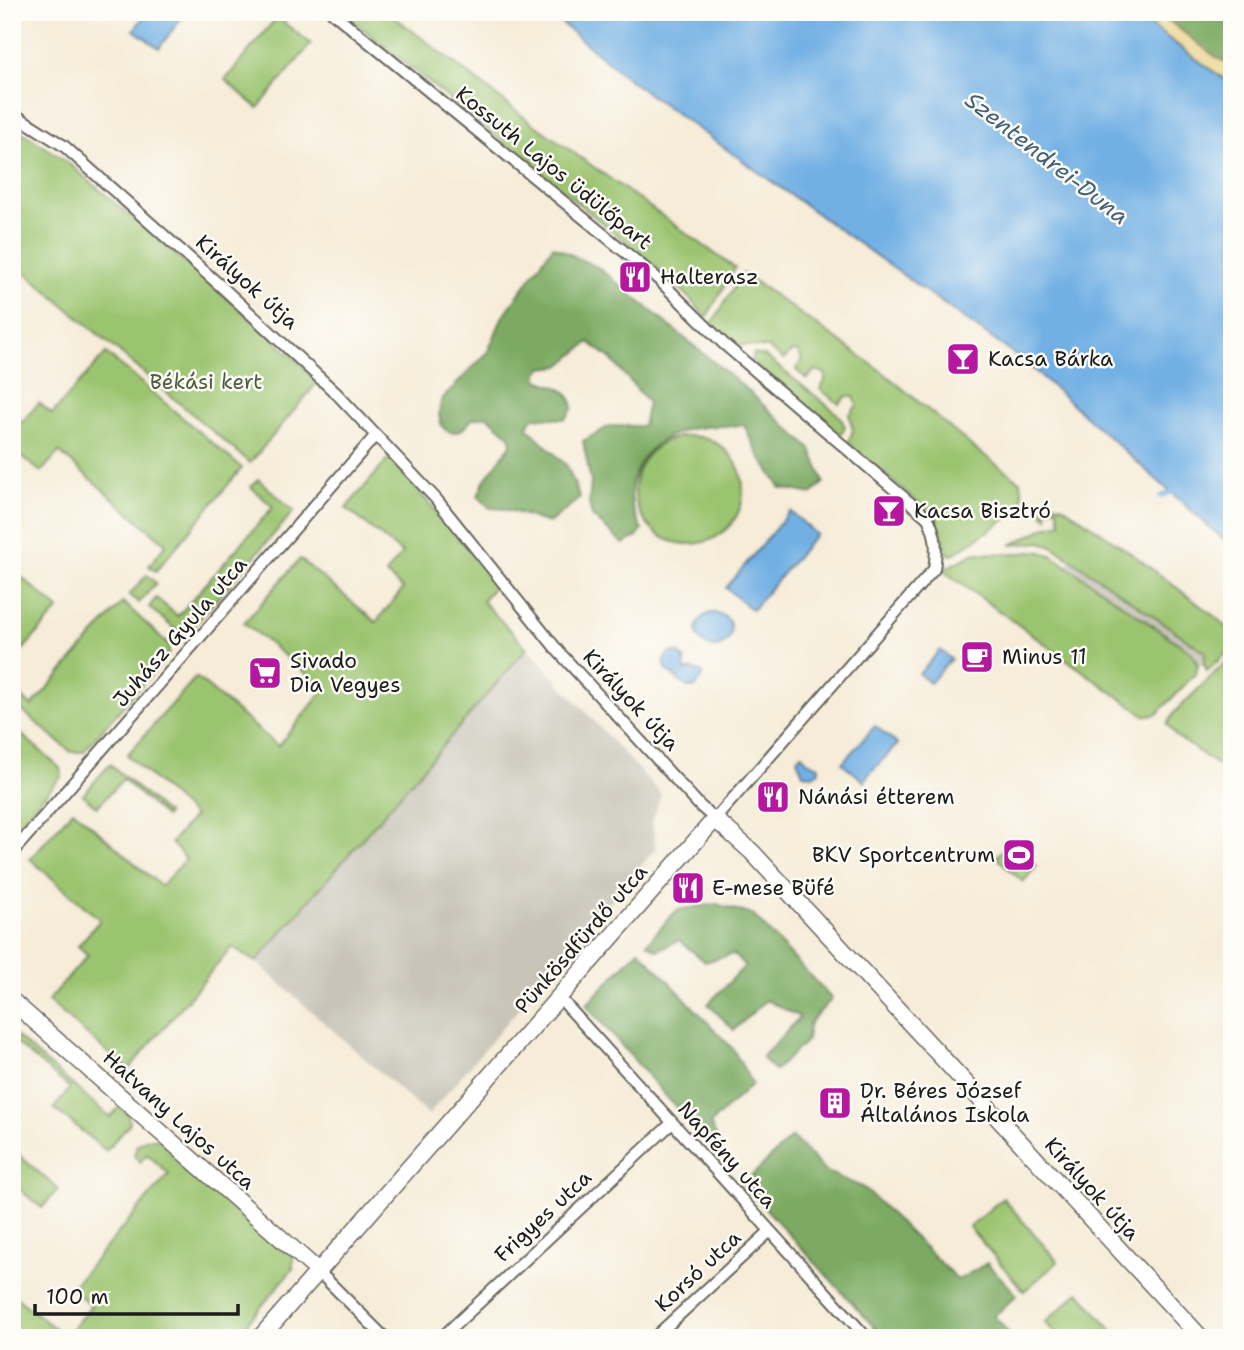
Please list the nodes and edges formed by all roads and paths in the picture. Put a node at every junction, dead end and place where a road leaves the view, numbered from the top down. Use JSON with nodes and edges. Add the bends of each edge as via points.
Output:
{"nodes":[{"id":1,"x":332,"y":12,"type":"edge"},
{"id":2,"x":12,"y":113,"type":"edge"},
{"id":3,"x":376,"y":435,"type":"junction"},
{"id":4,"x":934,"y":569,"type":"joint"},
{"id":5,"x":715,"y":819,"type":"junction"},
{"id":6,"x":12,"y":853,"type":"edge"},
{"id":7,"x":559,"y":997,"type":"junction"},
{"id":8,"x":12,"y":1001,"type":"edge"},
{"id":9,"x":672,"y":1123,"type":"junction"},
{"id":10,"x":769,"y":1232,"type":"junction"},
{"id":11,"x":318,"y":1271,"type":"junction"},
{"id":12,"x":260,"y":1338,"type":"edge"},
{"id":13,"x":385,"y":1338,"type":"edge"},
{"id":14,"x":441,"y":1338,"type":"edge"},
{"id":15,"x":654,"y":1338,"type":"edge"},
{"id":16,"x":867,"y":1338,"type":"edge"},
{"id":17,"x":1201,"y":1338,"type":"edge"}],
"edges":[{"from":1,"to":4,"type":"street","name":"Kossuth Lajos üdülőpart","via":[[659,278],[725,345],[928,518],[937,548]]},
{"from":2,"to":3,"type":"street","name":"Királyok útja","via":[[64,146],[303,361]]},
{"from":3,"to":5,"type":"street","name":"Királyok útja","via":[[436,499],[558,651]]},
{"from":3,"to":6,"type":"street","name":"Juhász Gyula utca"},
{"from":4,"to":5,"type":"street","name":"Pünkösdfürdő utca"},
{"from":5,"to":7,"type":"street","name":"Pünkösdfürdő utca"},
{"from":5,"to":17,"type":"street","name":"Királyok útja","via":[[752,852]]},
{"from":7,"to":9,"type":"street","name":"Napfény utca"},
{"from":7,"to":11,"type":"street","name":"Pünkösdfürdő utca"},
{"from":8,"to":11,"type":"street","name":"Hatvany Lajos utca"},
{"from":9,"to":10,"type":"street","name":"Napfény utca"},
{"from":9,"to":14,"type":"street","name":"Frigyes utca"},
{"from":10,"to":15,"type":"street","name":"Korsó utca"},
{"from":10,"to":16,"type":"street","name":"Napfény utca"},
{"from":11,"to":12,"type":"street","name":"Pünkösdfürdő utca"},
{"from":11,"to":13,"type":"street"}]}
